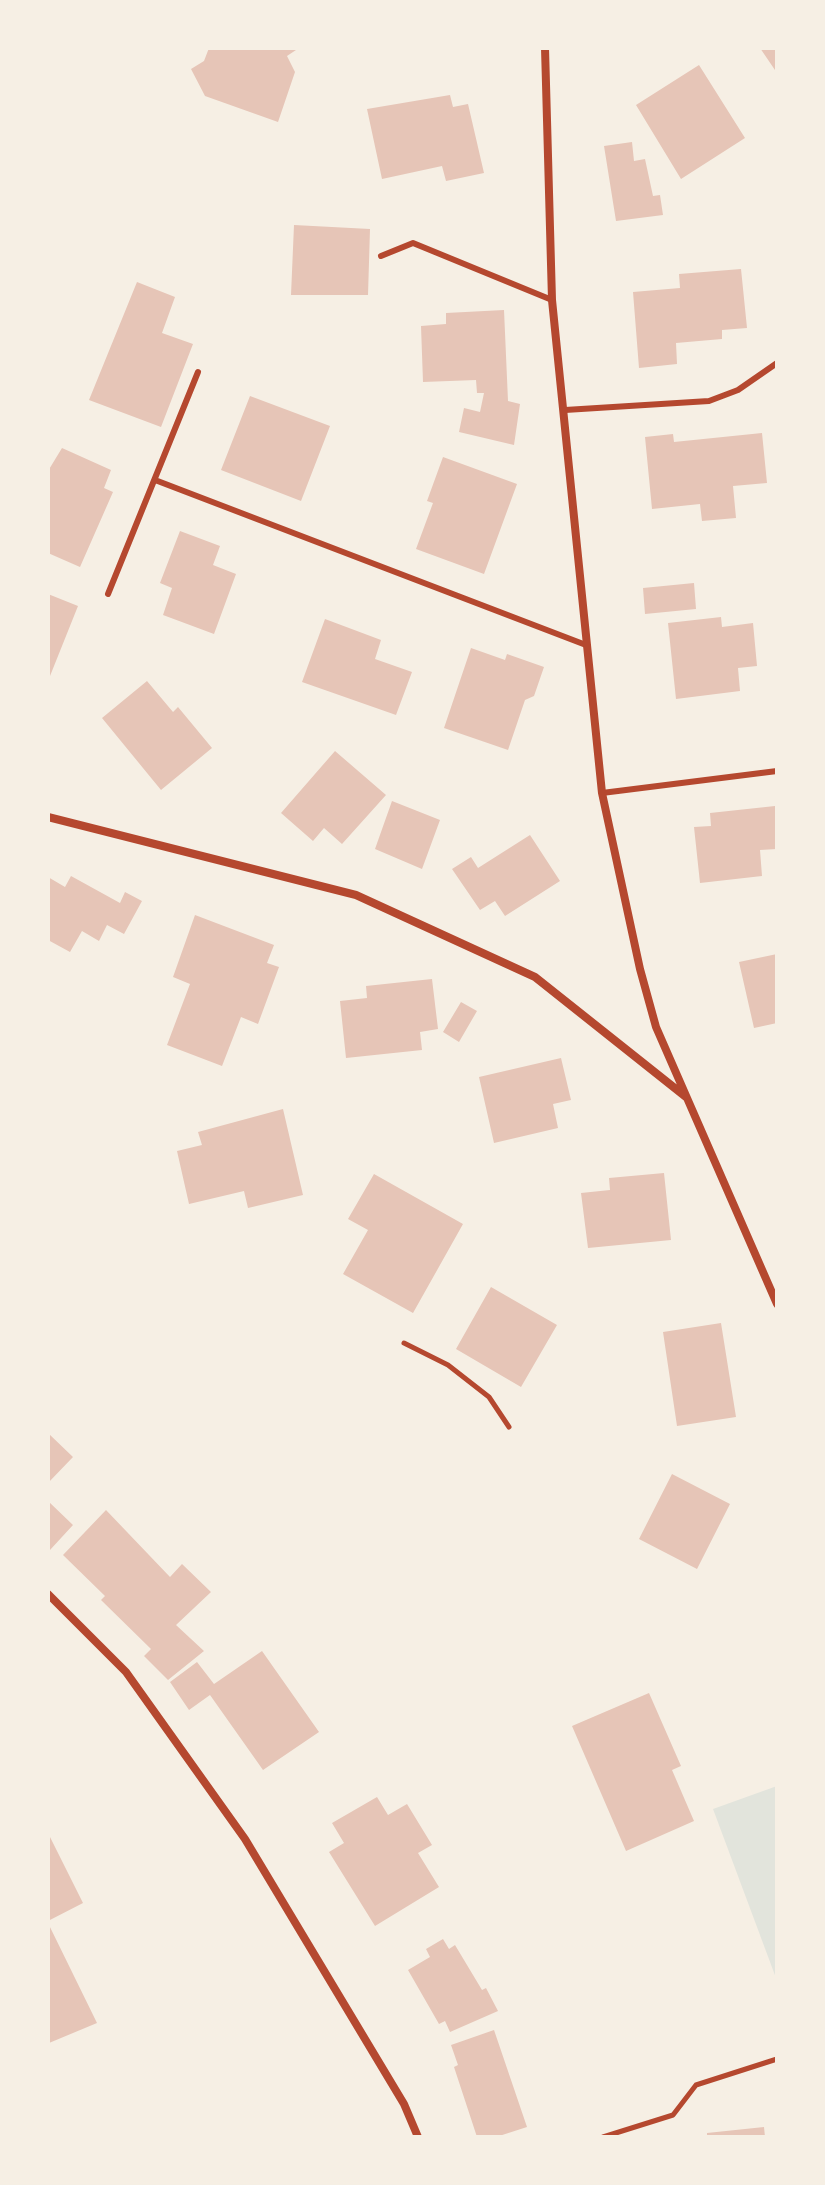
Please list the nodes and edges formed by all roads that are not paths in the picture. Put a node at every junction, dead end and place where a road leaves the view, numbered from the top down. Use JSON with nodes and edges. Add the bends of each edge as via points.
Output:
{"nodes":[{"id":1,"x":545,"y":48,"type":"edge"},
{"id":2,"x":381,"y":256,"type":"dead end"},
{"id":3,"x":552,"y":300,"type":"junction"},
{"id":4,"x":777,"y":363,"type":"edge"},
{"id":5,"x":198,"y":372,"type":"dead end"},
{"id":6,"x":565,"y":410,"type":"junction"},
{"id":7,"x":155,"y":480,"type":"junction"},
{"id":8,"x":108,"y":594,"type":"dead end"},
{"id":9,"x":586,"y":645,"type":"junction"},
{"id":10,"x":777,"y":771,"type":"edge"},
{"id":11,"x":602,"y":793,"type":"junction"},
{"id":12,"x":48,"y":817,"type":"edge"},
{"id":13,"x":687,"y":1097,"type":"junction"},
{"id":14,"x":777,"y":1304,"type":"edge"},
{"id":15,"x":48,"y":1594,"type":"edge"},
{"id":16,"x":418,"y":2137,"type":"edge"}],
"edges":[{"from":1,"to":3,"type":"street"},
{"from":2,"to":3,"type":"lane","via":[[413,243]]},
{"from":3,"to":6,"type":"street"},
{"from":4,"to":6,"type":"lane","via":[[738,390],[709,401]]},
{"from":5,"to":7,"type":"lane"},
{"from":6,"to":9,"type":"street"},
{"from":7,"to":8,"type":"lane"},
{"from":7,"to":9,"type":"lane"},
{"from":9,"to":11,"type":"street"},
{"from":10,"to":11,"type":"lane"},
{"from":11,"to":13,"type":"street","via":[[648,999]]},
{"from":12,"to":13,"type":"street","via":[[356,895],[535,977]]},
{"from":13,"to":14,"type":"street"},
{"from":15,"to":16,"type":"street","via":[[126,1672],[245,1839],[404,2104]]}]}
